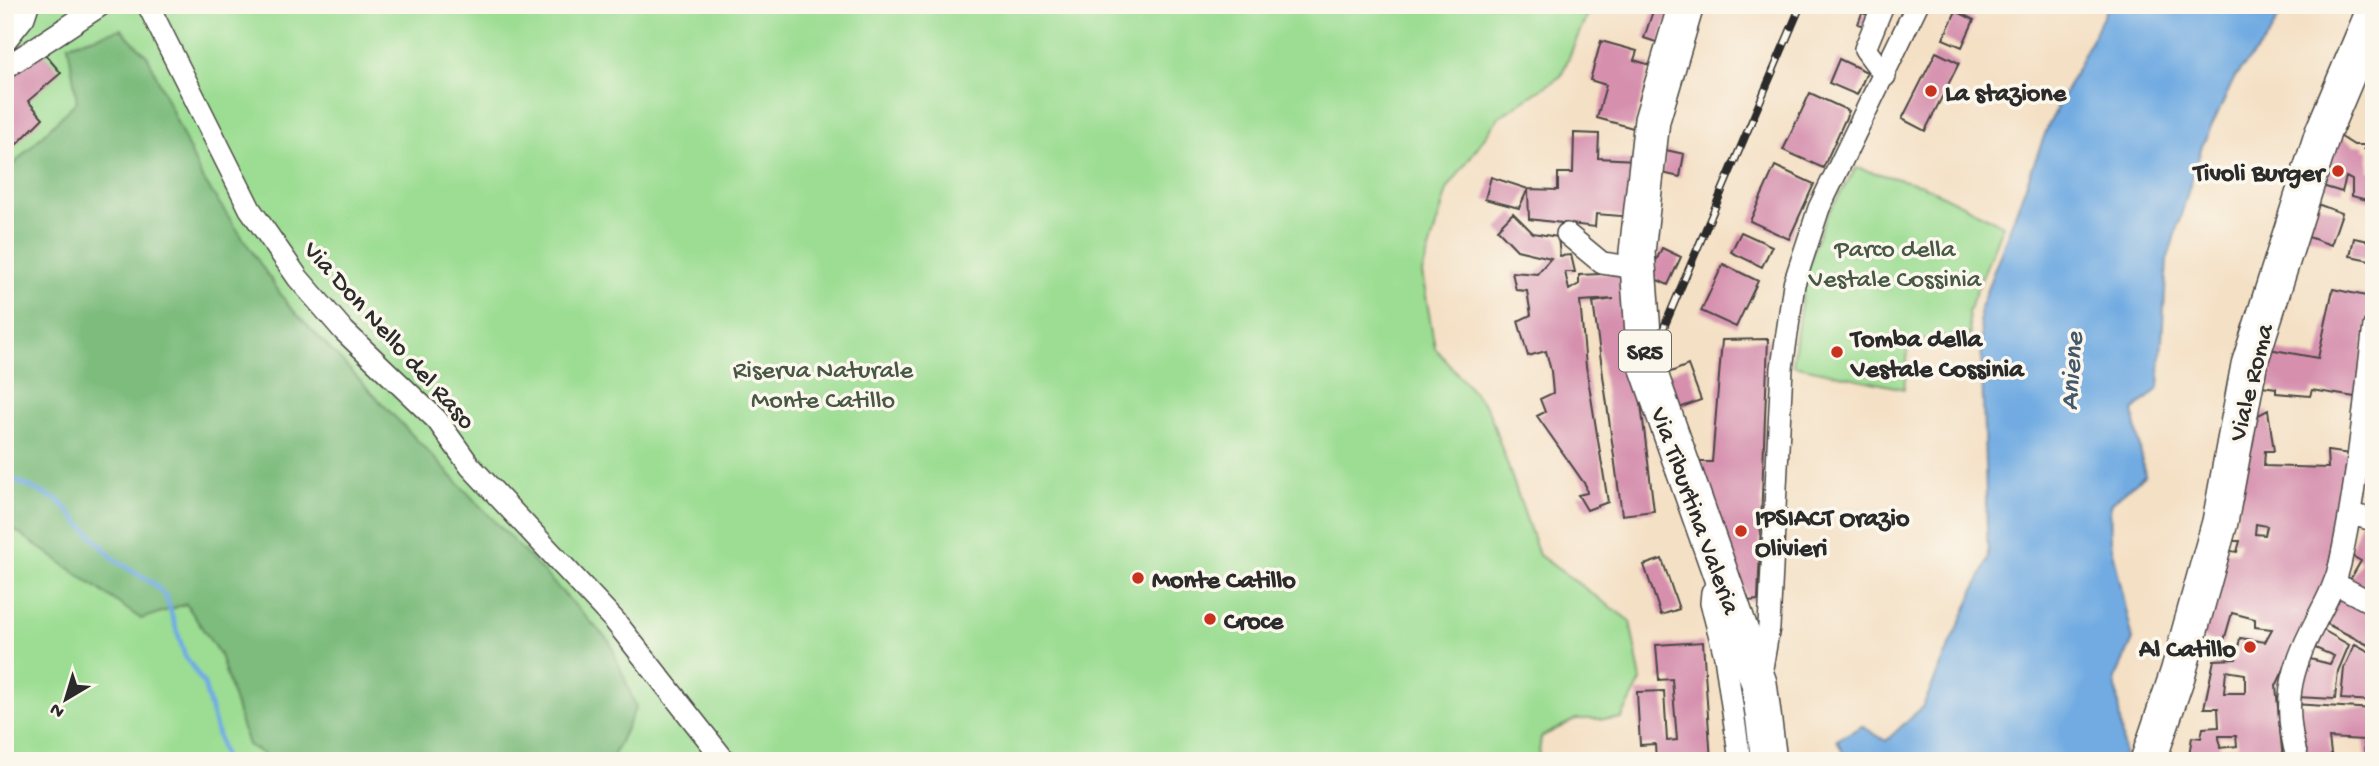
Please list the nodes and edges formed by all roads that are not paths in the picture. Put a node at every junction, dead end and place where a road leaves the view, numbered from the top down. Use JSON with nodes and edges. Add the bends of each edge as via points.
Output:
{"nodes":[{"id":1,"x":28,"y":5,"type":"edge"},
{"id":2,"x":101,"y":5,"type":"edge"},
{"id":3,"x":148,"y":5,"type":"edge"},
{"id":4,"x":1686,"y":5,"type":"edge"},
{"id":5,"x":1883,"y":5,"type":"edge"},
{"id":6,"x":1917,"y":5,"type":"edge"},
{"id":7,"x":2374,"y":11,"type":"edge"},
{"id":8,"x":5,"y":41,"type":"edge"},
{"id":9,"x":5,"y":68,"type":"edge"},
{"id":10,"x":1885,"y":76,"type":"junction"},
{"id":11,"x":1567,"y":234,"type":"dead end"},
{"id":12,"x":1639,"y":268,"type":"junction"},
{"id":13,"x":2374,"y":326,"type":"edge"},
{"id":14,"x":2365,"y":469,"type":"edge"},
{"id":15,"x":2350,"y":514,"type":"junction"},
{"id":16,"x":2374,"y":520,"type":"edge"},
{"id":17,"x":1724,"y":581,"type":"junction"},
{"id":18,"x":2336,"y":584,"type":"junction"},
{"id":19,"x":2374,"y":604,"type":"edge"},
{"id":20,"x":1759,"y":683,"type":"junction"},
{"id":21,"x":725,"y":761,"type":"edge"},
{"id":22,"x":1740,"y":761,"type":"edge"},
{"id":23,"x":1769,"y":761,"type":"edge"},
{"id":24,"x":2148,"y":761,"type":"edge"},
{"id":25,"x":2298,"y":761,"type":"edge"}],
"edges":[{"from":1,"to":8,"type":"street"},
{"from":2,"to":9,"type":"street"},
{"from":3,"to":21,"type":"street","name":"Via Don Nello del Raso","via":[[250,209],[298,278],[344,331],[437,421],[470,466],[615,621]]},
{"from":4,"to":12,"type":"main road","name":"Via Tiburtina Valeria","number":"SR5","via":[[1652,120]]},
{"from":5,"to":10,"type":"street","via":[[1866,49]]},
{"from":6,"to":10,"type":"street"},
{"from":7,"to":24,"type":"main road","name":"Viale Roma","via":[[2323,132],[2249,365],[2220,522],[2183,657]]},
{"from":10,"to":20,"type":"street","via":[[1811,226],[1791,295],[1781,381],[1769,627]]},
{"from":11,"to":12,"type":"street","via":[[1602,263]]},
{"from":12,"to":17,"type":"main road","name":"Via Tiburtina Valeria","number":"SR5","via":[[1645,360]]},
{"from":13,"to":14,"type":"street"},
{"from":14,"to":15,"type":"street"},
{"from":15,"to":16,"type":"street"},
{"from":15,"to":18,"type":"street"},
{"from":17,"to":20,"type":"main road","name":"Via Tiburtina Valeria","number":"SR5"},
{"from":17,"to":22,"type":"street","via":[[1712,592],[1711,603],[1725,656]]},
{"from":18,"to":19,"type":"street"},
{"from":18,"to":25,"type":"street","via":[[2306,639],[2289,684],[2290,730]]},
{"from":20,"to":23,"type":"main road","name":"Via Tiburtina Valeria"}]}
